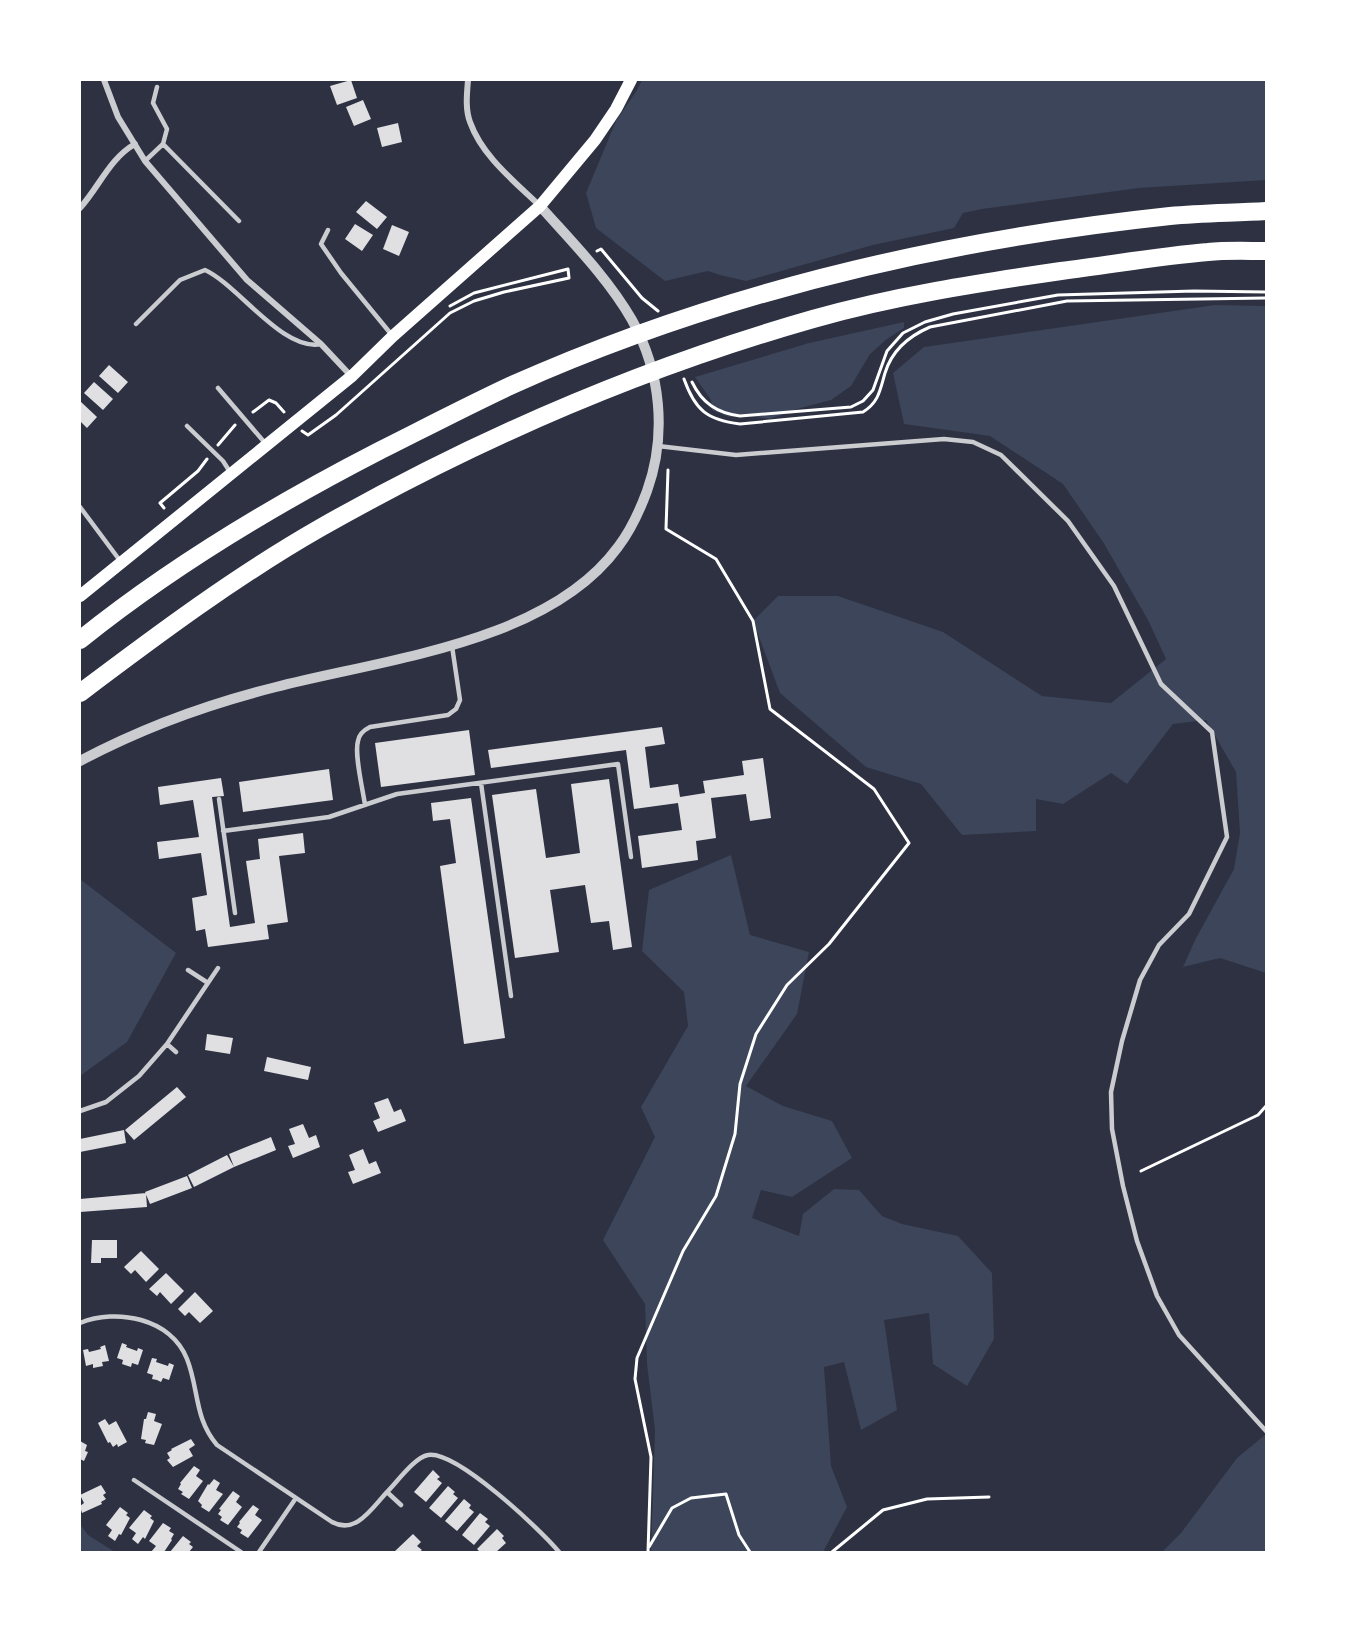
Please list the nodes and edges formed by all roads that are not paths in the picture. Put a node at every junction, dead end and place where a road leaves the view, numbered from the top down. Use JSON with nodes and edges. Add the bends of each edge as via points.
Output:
{"nodes":[{"id":1,"x":104,"y":80,"type":"edge"},
{"id":2,"x":468,"y":80,"type":"edge"},
{"id":3,"x":631,"y":80,"type":"edge"},
{"id":4,"x":157,"y":87,"type":"dead end"},
{"id":5,"x":135,"y":144,"type":"junction"},
{"id":6,"x":163,"y":144,"type":"junction"},
{"id":7,"x":145,"y":161,"type":"junction"},
{"id":8,"x":540,"y":206,"type":"junction"},
{"id":9,"x":80,"y":208,"type":"edge"},
{"id":10,"x":1266,"y":211,"type":"edge"},
{"id":11,"x":239,"y":221,"type":"dead end"},
{"id":12,"x":328,"y":230,"type":"dead end"},
{"id":13,"x":1266,"y":251,"type":"edge"},
{"id":14,"x":136,"y":324,"type":"dead end"},
{"id":15,"x":393,"y":336,"type":"junction"},
{"id":16,"x":321,"y":344,"type":"junction"},
{"id":17,"x":352,"y":376,"type":"junction"},
{"id":18,"x":218,"y":388,"type":"dead end"},
{"id":19,"x":187,"y":426,"type":"dead end"},
{"id":20,"x":267,"y":446,"type":"junction"},
{"id":21,"x":664,"y":447,"type":"junction"},
{"id":22,"x":231,"y":474,"type":"junction"},
{"id":23,"x":80,"y":507,"type":"edge"},
{"id":24,"x":121,"y":562,"type":"junction"},
{"id":25,"x":80,"y":594,"type":"edge"},
{"id":26,"x":80,"y":639,"type":"edge"},
{"id":27,"x":452,"y":645,"type":"junction"},
{"id":28,"x":80,"y":693,"type":"edge"},
{"id":29,"x":80,"y":761,"type":"edge"},
{"id":30,"x":481,"y":783,"type":"junction"},
{"id":31,"x":219,"y":799,"type":"dead end"},
{"id":32,"x":365,"y":805,"type":"junction"},
{"id":33,"x":223,"y":831,"type":"junction"},
{"id":34,"x":631,"y":857,"type":"dead end"},
{"id":35,"x":235,"y":913,"type":"dead end"},
{"id":36,"x":218,"y":968,"type":"dead end"},
{"id":37,"x":188,"y":970,"type":"dead end"},
{"id":38,"x":208,"y":983,"type":"junction"},
{"id":39,"x":511,"y":996,"type":"dead end"},
{"id":40,"x":167,"y":1044,"type":"junction"},
{"id":41,"x":176,"y":1052,"type":"dead end"},
{"id":42,"x":80,"y":1111,"type":"edge"},
{"id":43,"x":80,"y":1323,"type":"edge"},
{"id":44,"x":1266,"y":1431,"type":"edge"},
{"id":45,"x":134,"y":1480,"type":"dead end"},
{"id":46,"x":387,"y":1492,"type":"junction"},
{"id":47,"x":296,"y":1498,"type":"junction"},
{"id":48,"x":401,"y":1504,"type":"dead end"},
{"id":49,"x":241,"y":1552,"type":"edge"},
{"id":50,"x":260,"y":1552,"type":"edge"},
{"id":51,"x":559,"y":1552,"type":"edge"}],
"edges":[{"from":1,"to":5,"type":"street","via":[[118,117]]},
{"from":2,"to":8,"type":"street","via":[[469,121],[481,144]]},
{"from":3,"to":8,"type":"main road","via":[[595,141]]},
{"from":4,"to":6,"type":"lane","via":[[153,103],[167,129]]},
{"from":5,"to":7,"type":"street"},
{"from":5,"to":9,"type":"street","via":[[114,160]]},
{"from":6,"to":7,"type":"lane"},
{"from":6,"to":11,"type":"lane"},
{"from":7,"to":16,"type":"street","via":[[247,280]]},
{"from":8,"to":15,"type":"main road"},
{"from":8,"to":21,"type":"street","via":[[619,300],[639,335],[657,392]]},
{"from":10,"to":26,"type":"highway","via":[[1085,226],[938,250],[846,271],[680,320],[513,385],[273,508],[179,568]]},
{"from":12,"to":15,"type":"lane","via":[[321,244]]},
{"from":13,"to":28,"type":"highway","via":[[1209,252],[926,292],[815,318],[616,385],[440,465],[318,529],[237,580]]},
{"from":14,"to":16,"type":"lane","via":[[180,280],[205,270],[217,276],[273,327],[311,346]]},
{"from":15,"to":17,"type":"main road"},
{"from":16,"to":17,"type":"street"},
{"from":17,"to":20,"type":"main road"},
{"from":18,"to":20,"type":"lane"},
{"from":19,"to":22,"type":"lane","via":[[223,460]]},
{"from":20,"to":22,"type":"main road"},
{"from":21,"to":27,"type":"street","via":[[635,519],[619,547],[599,569],[550,606]]},
{"from":21,"to":44,"type":"lane","via":[[736,455],[944,439],[988,448],[1015,467],[1068,521],[1114,586],[1161,684],[1212,732],[1227,837],[1189,914],[1159,945],[1140,980],[1111,1092],[1112,1130],[1137,1241],[1157,1296],[1179,1335]]},
{"from":22,"to":24,"type":"main road"},
{"from":23,"to":24,"type":"lane"},
{"from":24,"to":25,"type":"main road"},
{"from":27,"to":29,"type":"street","via":[[215,704],[154,726]]},
{"from":27,"to":32,"type":"lane","via":[[460,700],[456,710],[443,716],[370,727],[358,738]]},
{"from":30,"to":32,"type":"lane","via":[[397,794]]},
{"from":30,"to":34,"type":"lane","via":[[618,764]]},
{"from":30,"to":39,"type":"lane"},
{"from":31,"to":33,"type":"lane"},
{"from":32,"to":33,"type":"lane","via":[[328,817]]},
{"from":33,"to":35,"type":"lane"},
{"from":36,"to":38,"type":"lane"},
{"from":37,"to":38,"type":"lane"},
{"from":38,"to":40,"type":"lane"},
{"from":40,"to":41,"type":"lane"},
{"from":40,"to":42,"type":"lane","via":[[139,1076],[106,1102]]},
{"from":43,"to":47,"type":"lane","via":[[117,1316],[145,1321],[170,1336],[188,1360],[200,1417],[212,1439]]},
{"from":45,"to":49,"type":"lane"},
{"from":46,"to":47,"type":"lane","via":[[357,1523],[344,1527]]},
{"from":46,"to":48,"type":"lane"},
{"from":46,"to":51,"type":"lane","via":[[419,1459],[440,1456],[502,1497]]},
{"from":47,"to":50,"type":"lane"}]}
